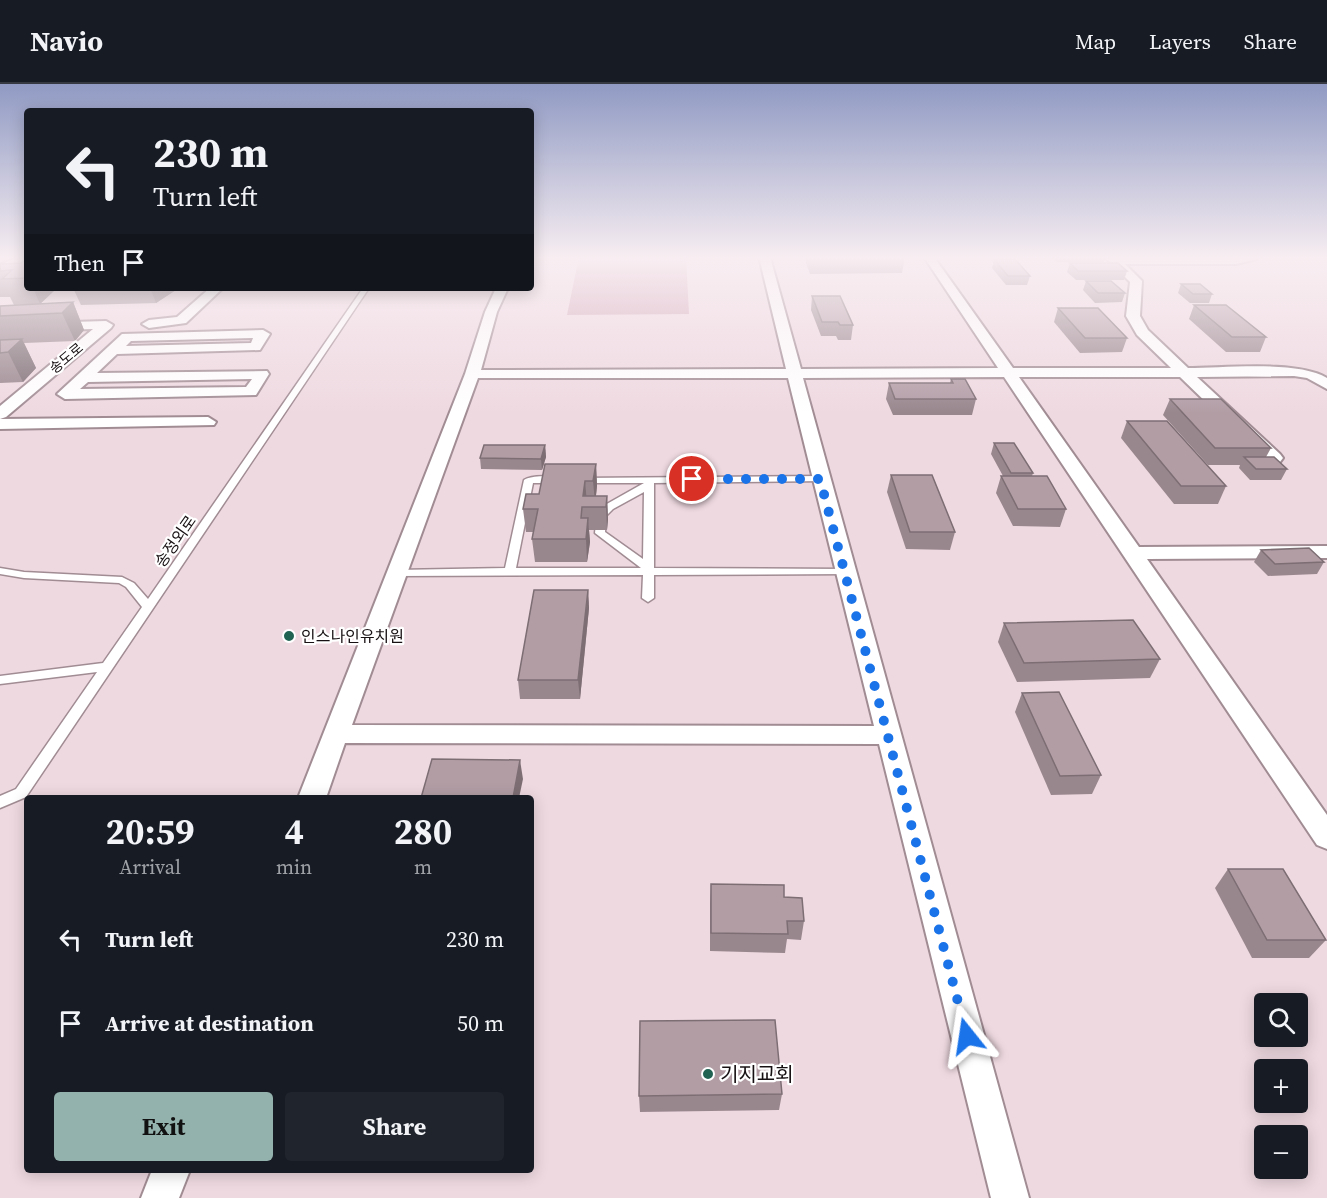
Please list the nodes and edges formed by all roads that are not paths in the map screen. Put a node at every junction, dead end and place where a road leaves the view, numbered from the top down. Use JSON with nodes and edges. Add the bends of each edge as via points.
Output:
{"nodes":[{"id":1,"x":193,"y":309,"type":"edge"},
{"id":2,"x":352,"y":309,"type":"edge"},
{"id":3,"x":492,"y":309,"type":"edge"},
{"id":4,"x":777,"y":309,"type":"edge"},
{"id":5,"x":964,"y":309,"type":"edge"},
{"id":6,"x":1134,"y":309,"type":"edge"},
{"id":7,"x":115,"y":325,"type":"junction"},
{"id":8,"x":0,"y":328,"type":"edge"},
{"id":9,"x":114,"y":350,"type":"junction"},
{"id":10,"x":793,"y":372,"type":"junction"},
{"id":11,"x":1007,"y":372,"type":"junction"},
{"id":12,"x":1183,"y":372,"type":"junction"},
{"id":13,"x":472,"y":374,"type":"junction"},
{"id":14,"x":81,"y":381,"type":"junction"},
{"id":15,"x":1327,"y":384,"type":"edge"},
{"id":16,"x":26,"y":391,"type":"junction"},
{"id":17,"x":0,"y":397,"type":"edge"},
{"id":18,"x":0,"y":414,"type":"edge"},
{"id":19,"x":208,"y":422,"type":"dead end"},
{"id":20,"x":0,"y":424,"type":"edge"},
{"id":21,"x":1274,"y":458,"type":"edge"},
{"id":22,"x":820,"y":479,"type":"junction"},
{"id":23,"x":649,"y":482,"type":"junction"},
{"id":24,"x":1327,"y":552,"type":"edge"},
{"id":25,"x":1130,"y":553,"type":"junction"},
{"id":26,"x":648,"y":570,"type":"junction"},
{"id":27,"x":510,"y":571,"type":"junction"},
{"id":28,"x":0,"y":572,"type":"edge"},
{"id":29,"x":845,"y":572,"type":"junction"},
{"id":30,"x":397,"y":573,"type":"junction"},
{"id":31,"x":648,"y":598,"type":"dead end"},
{"id":32,"x":148,"y":606,"type":"junction"},
{"id":33,"x":106,"y":667,"type":"junction"},
{"id":34,"x":0,"y":680,"type":"edge"},
{"id":35,"x":337,"y":734,"type":"junction"},
{"id":36,"x":888,"y":735,"type":"junction"},
{"id":37,"x":313,"y":795,"type":"edge"},
{"id":38,"x":0,"y":801,"type":"edge"},
{"id":39,"x":1327,"y":837,"type":"edge"},
{"id":40,"x":170,"y":1173,"type":"edge"},
{"id":41,"x":160,"y":1198,"type":"edge"},
{"id":42,"x":1010,"y":1198,"type":"edge"}],
"edges":[{"from":1,"to":7,"type":"street","via":[[181,320],[169,323]]},
{"from":2,"to":32,"type":"lane","name":"송정외로"},
{"from":3,"to":13,"type":"street"},
{"from":4,"to":10,"type":"street"},
{"from":5,"to":11,"type":"street"},
{"from":6,"to":12,"type":"street","via":[[1142,332]]},
{"from":7,"to":8,"type":"street","name":"송도로"},
{"from":7,"to":16,"type":"street","name":"송도로"},
{"from":9,"to":9,"type":"street","via":[[127,337],[263,334],[255,347]]},
{"from":9,"to":14,"type":"street"},
{"from":10,"to":11,"type":"street"},
{"from":10,"to":13,"type":"street"},
{"from":10,"to":22,"type":"street"},
{"from":11,"to":12,"type":"street"},
{"from":11,"to":25,"type":"street"},
{"from":12,"to":15,"type":"street","via":[[1294,372],[1311,374]]},
{"from":12,"to":21,"type":"street"},
{"from":13,"to":30,"type":"street"},
{"from":14,"to":14,"type":"street","via":[[65,394],[251,392],[262,374]]},
{"from":14,"to":16,"type":"street"},
{"from":16,"to":17,"type":"street"},
{"from":16,"to":18,"type":"street","name":"송도로"},
{"from":19,"to":20,"type":"street"},
{"from":22,"to":23,"type":"lane"},
{"from":22,"to":29,"type":"street"},
{"from":23,"to":26,"type":"lane"},
{"from":23,"to":26,"type":"lane","via":[[601,515],[600,533]]},
{"from":23,"to":27,"type":"lane","via":[[529,480]]},
{"from":24,"to":25,"type":"street"},
{"from":25,"to":39,"type":"street"},
{"from":26,"to":27,"type":"lane"},
{"from":26,"to":29,"type":"lane"},
{"from":26,"to":31,"type":"lane"},
{"from":27,"to":30,"type":"lane"},
{"from":28,"to":32,"type":"lane","via":[[122,580]]},
{"from":29,"to":36,"type":"street"},
{"from":30,"to":35,"type":"street"},
{"from":32,"to":33,"type":"lane","name":"송정외로"},
{"from":33,"to":34,"type":"lane"},
{"from":33,"to":38,"type":"lane","name":"송정외로","via":[[21,793]]},
{"from":35,"to":36,"type":"street"},
{"from":35,"to":37,"type":"street"},
{"from":36,"to":42,"type":"street"},
{"from":40,"to":41,"type":"street"}]}
